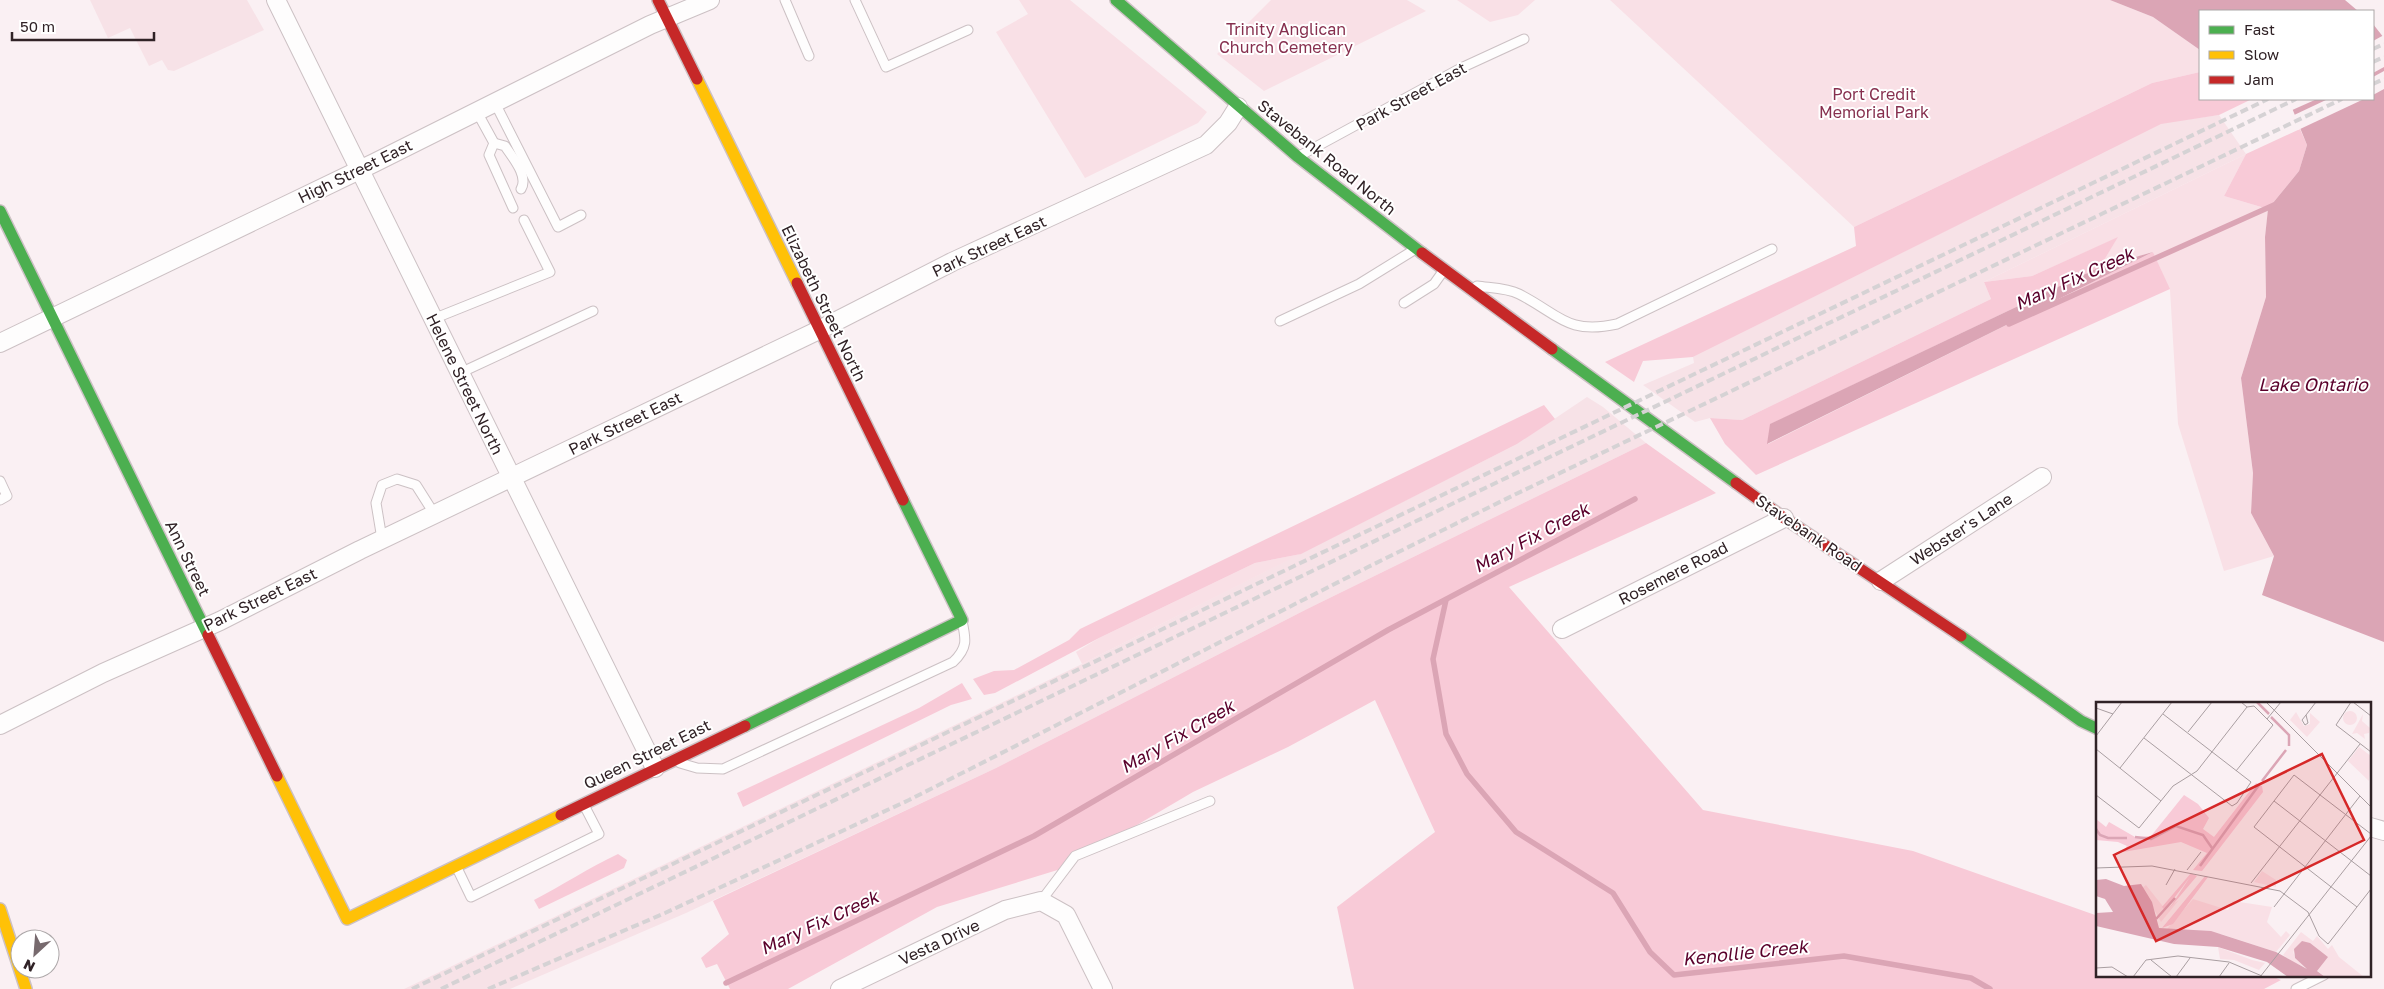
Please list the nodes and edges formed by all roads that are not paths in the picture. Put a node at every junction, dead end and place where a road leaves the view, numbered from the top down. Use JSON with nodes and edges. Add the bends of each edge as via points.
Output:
{"nodes":[{"id":1,"x":276,"y":0,"type":"edge"},
{"id":2,"x":658,"y":0,"type":"edge"},
{"id":3,"x":710,"y":0,"type":"edge"},
{"id":4,"x":785,"y":0,"type":"edge"},
{"id":5,"x":855,"y":0,"type":"edge"},
{"id":6,"x":1116,"y":0,"type":"edge"},
{"id":7,"x":667,"y":19,"type":"junction"},
{"id":8,"x":968,"y":30,"type":"dead end"},
{"id":9,"x":1524,"y":39,"type":"dead end"},
{"id":10,"x":809,"y":56,"type":"dead end"},
{"id":11,"x":496,"y":103,"type":"junction"},
{"id":12,"x":1238,"y":107,"type":"junction"},
{"id":13,"x":477,"y":112,"type":"junction"},
{"id":14,"x":494,"y":143,"type":"junction"},
{"id":15,"x":1298,"y":157,"type":"junction"},
{"id":16,"x":359,"y":170,"type":"junction"},
{"id":17,"x":521,"y":189,"type":"dead end"},
{"id":18,"x":513,"y":208,"type":"dead end"},
{"id":19,"x":0,"y":211,"type":"edge"},
{"id":20,"x":581,"y":215,"type":"dead end"},
{"id":21,"x":524,"y":220,"type":"dead end"},
{"id":22,"x":1417,"y":249,"type":"junction"},
{"id":23,"x":1772,"y":250,"type":"dead end"},
{"id":24,"x":1444,"y":270,"type":"junction"},
{"id":25,"x":1462,"y":284,"type":"junction"},
{"id":26,"x":1404,"y":303,"type":"dead end"},
{"id":27,"x":593,"y":311,"type":"dead end"},
{"id":28,"x":51,"y":316,"type":"junction"},
{"id":29,"x":433,"y":319,"type":"junction"},
{"id":30,"x":1280,"y":321,"type":"dead end"},
{"id":31,"x":1526,"y":329,"type":"joint"},
{"id":32,"x":818,"y":330,"type":"junction"},
{"id":33,"x":0,"y":343,"type":"edge"},
{"id":34,"x":460,"y":374,"type":"junction"},
{"id":35,"x":2042,"y":477,"type":"dead end"},
{"id":36,"x":512,"y":478,"type":"junction"},
{"id":37,"x":0,"y":481,"type":"edge"},
{"id":38,"x":0,"y":500,"type":"edge"},
{"id":39,"x":434,"y":515,"type":"junction"},
{"id":40,"x":1784,"y":518,"type":"junction"},
{"id":41,"x":382,"y":540,"type":"junction"},
{"id":42,"x":1881,"y":581,"type":"junction"},
{"id":43,"x":962,"y":620,"type":"junction"},
{"id":44,"x":204,"y":627,"type":"junction"},
{"id":45,"x":1562,"y":629,"type":"dead end"},
{"id":46,"x":0,"y":725,"type":"edge"},
{"id":47,"x":2096,"y":727,"type":"edge"},
{"id":48,"x":672,"y":760,"type":"junction"},
{"id":49,"x":655,"y":768,"type":"junction"},
{"id":50,"x":1210,"y":801,"type":"dead end"},
{"id":51,"x":583,"y":803,"type":"junction"},
{"id":52,"x":456,"y":866,"type":"junction"},
{"id":53,"x":1041,"y":901,"type":"junction"},
{"id":54,"x":0,"y":909,"type":"edge"},
{"id":55,"x":347,"y":919,"type":"joint"},
{"id":56,"x":2322,"y":976,"type":"edge"},
{"id":57,"x":26,"y":989,"type":"edge"},
{"id":58,"x":840,"y":989,"type":"edge"},
{"id":59,"x":1103,"y":989,"type":"edge"},
{"id":60,"x":2296,"y":989,"type":"edge"}],
"edges":[{"from":1,"to":16,"type":"street","name":"Helene Street North"},
{"from":2,"to":7,"type":"street","name":"Elizabeth Street North"},
{"from":3,"to":7,"type":"street","name":"High Street East"},
{"from":4,"to":10,"type":"lane"},
{"from":5,"to":8,"type":"lane","via":[[886,67]]},
{"from":6,"to":12,"type":"street","name":"Stavebank Road North"},
{"from":7,"to":11,"type":"street","name":"High Street East"},
{"from":7,"to":32,"type":"street","name":"Elizabeth Street North"},
{"from":9,"to":15,"type":"lane","name":"Park Street East","via":[[1461,68]]},
{"from":11,"to":13,"type":"street","name":"High Street East"},
{"from":11,"to":20,"type":"lane","via":[[558,227]]},
{"from":12,"to":15,"type":"street","name":"Stavebank Road North"},
{"from":12,"to":32,"type":"street","name":"Park Street East","via":[[1228,123],[1206,145],[952,262]]},
{"from":13,"to":14,"type":"lane"},
{"from":13,"to":16,"type":"street","name":"High Street East"},
{"from":14,"to":17,"type":"lane","via":[[505,146],[523,176]]},
{"from":14,"to":18,"type":"lane","via":[[489,155]]},
{"from":15,"to":22,"type":"street","name":"Stavebank Road North"},
{"from":16,"to":28,"type":"street","name":"High Street East"},
{"from":16,"to":29,"type":"street","name":"Helene Street North"},
{"from":19,"to":28,"type":"street","name":"Ann Street"},
{"from":21,"to":29,"type":"lane","via":[[550,272]]},
{"from":22,"to":24,"type":"street","name":"Stavebank Road North"},
{"from":22,"to":30,"type":"lane","via":[[1359,284]]},
{"from":23,"to":25,"type":"lane","via":[[1618,324],[1599,328],[1583,327],[1554,317],[1518,293]]},
{"from":24,"to":25,"type":"street","name":"Stavebank Road North"},
{"from":24,"to":26,"type":"lane","via":[[1434,284]]},
{"from":25,"to":31,"type":"street","name":"Stavebank Road North"},
{"from":27,"to":34,"type":"lane"},
{"from":28,"to":33,"type":"street","name":"High Street East"},
{"from":28,"to":44,"type":"street","name":"Ann Street"},
{"from":29,"to":34,"type":"street","name":"Helene Street North"},
{"from":31,"to":40,"type":"street","name":"Stavebank Road"},
{"from":32,"to":36,"type":"street","name":"Park Street East"},
{"from":32,"to":43,"type":"street","name":"Elizabeth Street North"},
{"from":34,"to":36,"type":"street","name":"Helene Street North"},
{"from":35,"to":42,"type":"street","name":"Webster's Lane"},
{"from":36,"to":39,"type":"street","name":"Park Street East"},
{"from":36,"to":49,"type":"street","name":"Helene Street North"},
{"from":37,"to":38,"type":"lane","via":[[7,496]]},
{"from":39,"to":41,"type":"street","name":"Park Street East"},
{"from":39,"to":41,"type":"lane","via":[[416,486],[397,479],[382,485],[376,503]]},
{"from":40,"to":42,"type":"street","name":"Stavebank Road"},
{"from":40,"to":45,"type":"street","name":"Rosemere Road"},
{"from":41,"to":44,"type":"street","name":"Park Street East"},
{"from":42,"to":47,"type":"street","name":"Stavebank Road","via":[[2081,721]]},
{"from":43,"to":48,"type":"street","name":"Queen Street East"},
{"from":43,"to":48,"type":"lane","via":[[967,643],[953,662],[723,769],[697,768]]},
{"from":44,"to":46,"type":"street","name":"Park Street East"},
{"from":44,"to":55,"type":"street","name":"Ann Street"},
{"from":48,"to":49,"type":"street","name":"Queen Street East"},
{"from":49,"to":51,"type":"street","name":"Queen Street East"},
{"from":50,"to":53,"type":"lane","via":[[1075,856]]},
{"from":51,"to":52,"type":"street","name":"Queen Street East"},
{"from":51,"to":52,"type":"lane","via":[[599,834],[582,843],[471,897]]},
{"from":52,"to":55,"type":"street","name":"Queen Street East"},
{"from":53,"to":58,"type":"street","name":"Vesta Drive","via":[[1005,910]]},
{"from":53,"to":59,"type":"street","via":[[1066,915]]},
{"from":54,"to":57,"type":"street"},
{"from":56,"to":60,"type":"lane"}]}
